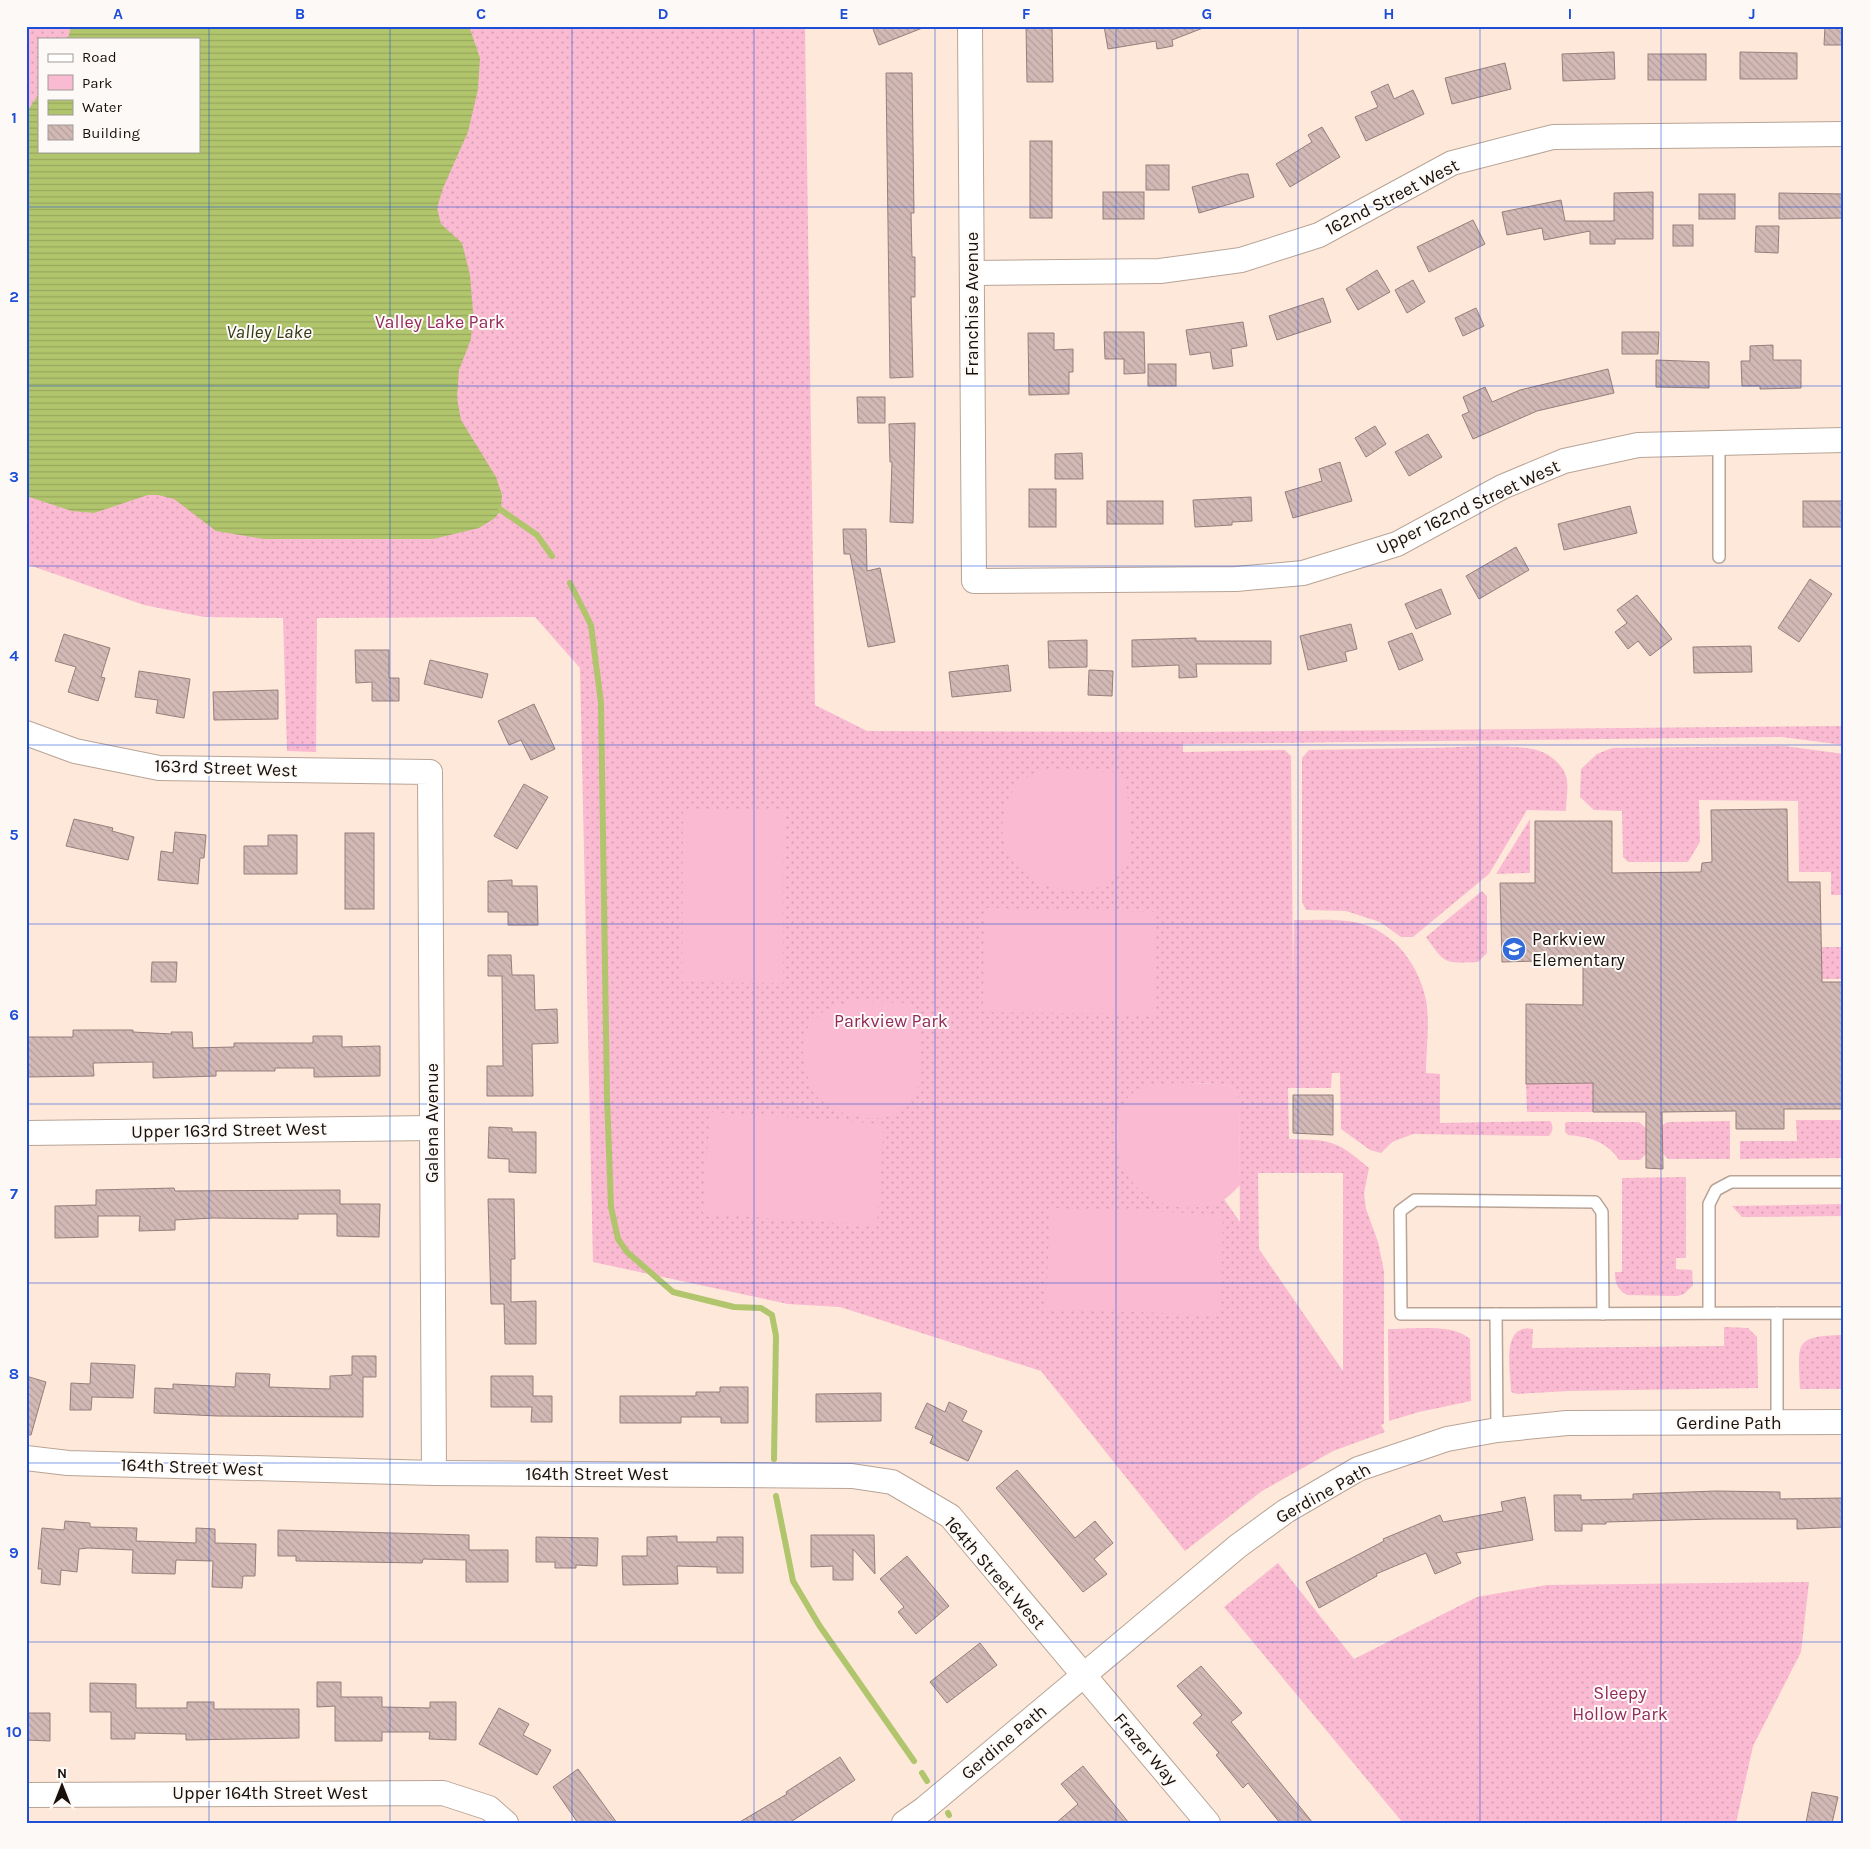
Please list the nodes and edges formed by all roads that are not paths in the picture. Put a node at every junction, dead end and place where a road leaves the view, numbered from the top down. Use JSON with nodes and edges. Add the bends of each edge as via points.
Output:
{"nodes":[{"id":1,"x":970,"y":26,"type":"edge"},
{"id":2,"x":1844,"y":134,"type":"edge"},
{"id":3,"x":972,"y":273,"type":"junction"},
{"id":4,"x":1844,"y":440,"type":"edge"},
{"id":5,"x":1719,"y":442,"type":"junction"},
{"id":6,"x":1719,"y":557,"type":"dead end"},
{"id":7,"x":974,"y":581,"type":"joint"},
{"id":8,"x":26,"y":733,"type":"edge"},
{"id":9,"x":430,"y":772,"type":"joint"},
{"id":10,"x":432,"y":1128,"type":"junction"},
{"id":11,"x":26,"y":1133,"type":"edge"},
{"id":12,"x":1844,"y":1182,"type":"edge"},
{"id":13,"x":1709,"y":1312,"type":"junction"},
{"id":14,"x":1777,"y":1312,"type":"junction"},
{"id":15,"x":1844,"y":1312,"type":"edge"},
{"id":16,"x":1496,"y":1314,"type":"junction"},
{"id":17,"x":1603,"y":1314,"type":"junction"},
{"id":18,"x":1844,"y":1422,"type":"edge"},
{"id":19,"x":1777,"y":1423,"type":"junction"},
{"id":20,"x":1497,"y":1430,"type":"junction"},
{"id":21,"x":26,"y":1458,"type":"edge"},
{"id":22,"x":434,"y":1473,"type":"junction"},
{"id":23,"x":1084,"y":1675,"type":"junction"},
{"id":24,"x":26,"y":1795,"type":"edge"},
{"id":25,"x":506,"y":1823,"type":"edge"},
{"id":26,"x":904,"y":1823,"type":"edge"},
{"id":27,"x":1208,"y":1823,"type":"edge"}],
"edges":[{"from":1,"to":3,"type":"street","name":"Franchise Avenue"},
{"from":2,"to":3,"type":"street","name":"162nd Street West","via":[[1553,138],[1452,163],[1319,235],[1241,260],[1160,271]]},
{"from":3,"to":7,"type":"street","name":"Franchise Avenue"},
{"from":4,"to":5,"type":"street","name":"Upper 162nd Street West"},
{"from":5,"to":6,"type":"lane"},
{"from":5,"to":7,"type":"street","name":"Upper 162nd Street West","via":[[1638,445],[1564,461],[1502,487],[1397,544],[1303,573],[1236,579]]},
{"from":8,"to":9,"type":"street","name":"163rd Street West","via":[[75,751],[159,768]]},
{"from":9,"to":10,"type":"street","name":"Galena Avenue"},
{"from":10,"to":11,"type":"street","name":"Upper 163rd Street West"},
{"from":10,"to":22,"type":"street","name":"Galena Avenue"},
{"from":12,"to":13,"type":"lane","via":[[1731,1182],[1716,1190],[1709,1204]]},
{"from":13,"to":14,"type":"lane"},
{"from":13,"to":17,"type":"lane"},
{"from":14,"to":15,"type":"lane"},
{"from":14,"to":19,"type":"lane"},
{"from":16,"to":17,"type":"lane"},
{"from":16,"to":17,"type":"lane","via":[[1401,1314],[1400,1211],[1415,1200],[1595,1202],[1602,1212]]},
{"from":16,"to":20,"type":"lane"},
{"from":18,"to":19,"type":"street","name":"Gerdine Path"},
{"from":19,"to":20,"type":"street","name":"Gerdine Path","via":[[1567,1423]]},
{"from":20,"to":23,"type":"street","name":"Gerdine Path","via":[[1447,1439],[1358,1469],[1286,1511],[1238,1546]]},
{"from":21,"to":22,"type":"street","name":"164th Street West","via":[[78,1464]]},
{"from":22,"to":23,"type":"street","name":"164th Street West","via":[[852,1476],[892,1482],[950,1516]]},
{"from":23,"to":26,"type":"street","name":"Gerdine Path"},
{"from":23,"to":27,"type":"street","name":"Frazer Way"},
{"from":24,"to":25,"type":"street","name":"Upper 164th Street West","via":[[443,1792],[489,1808]]}]}
